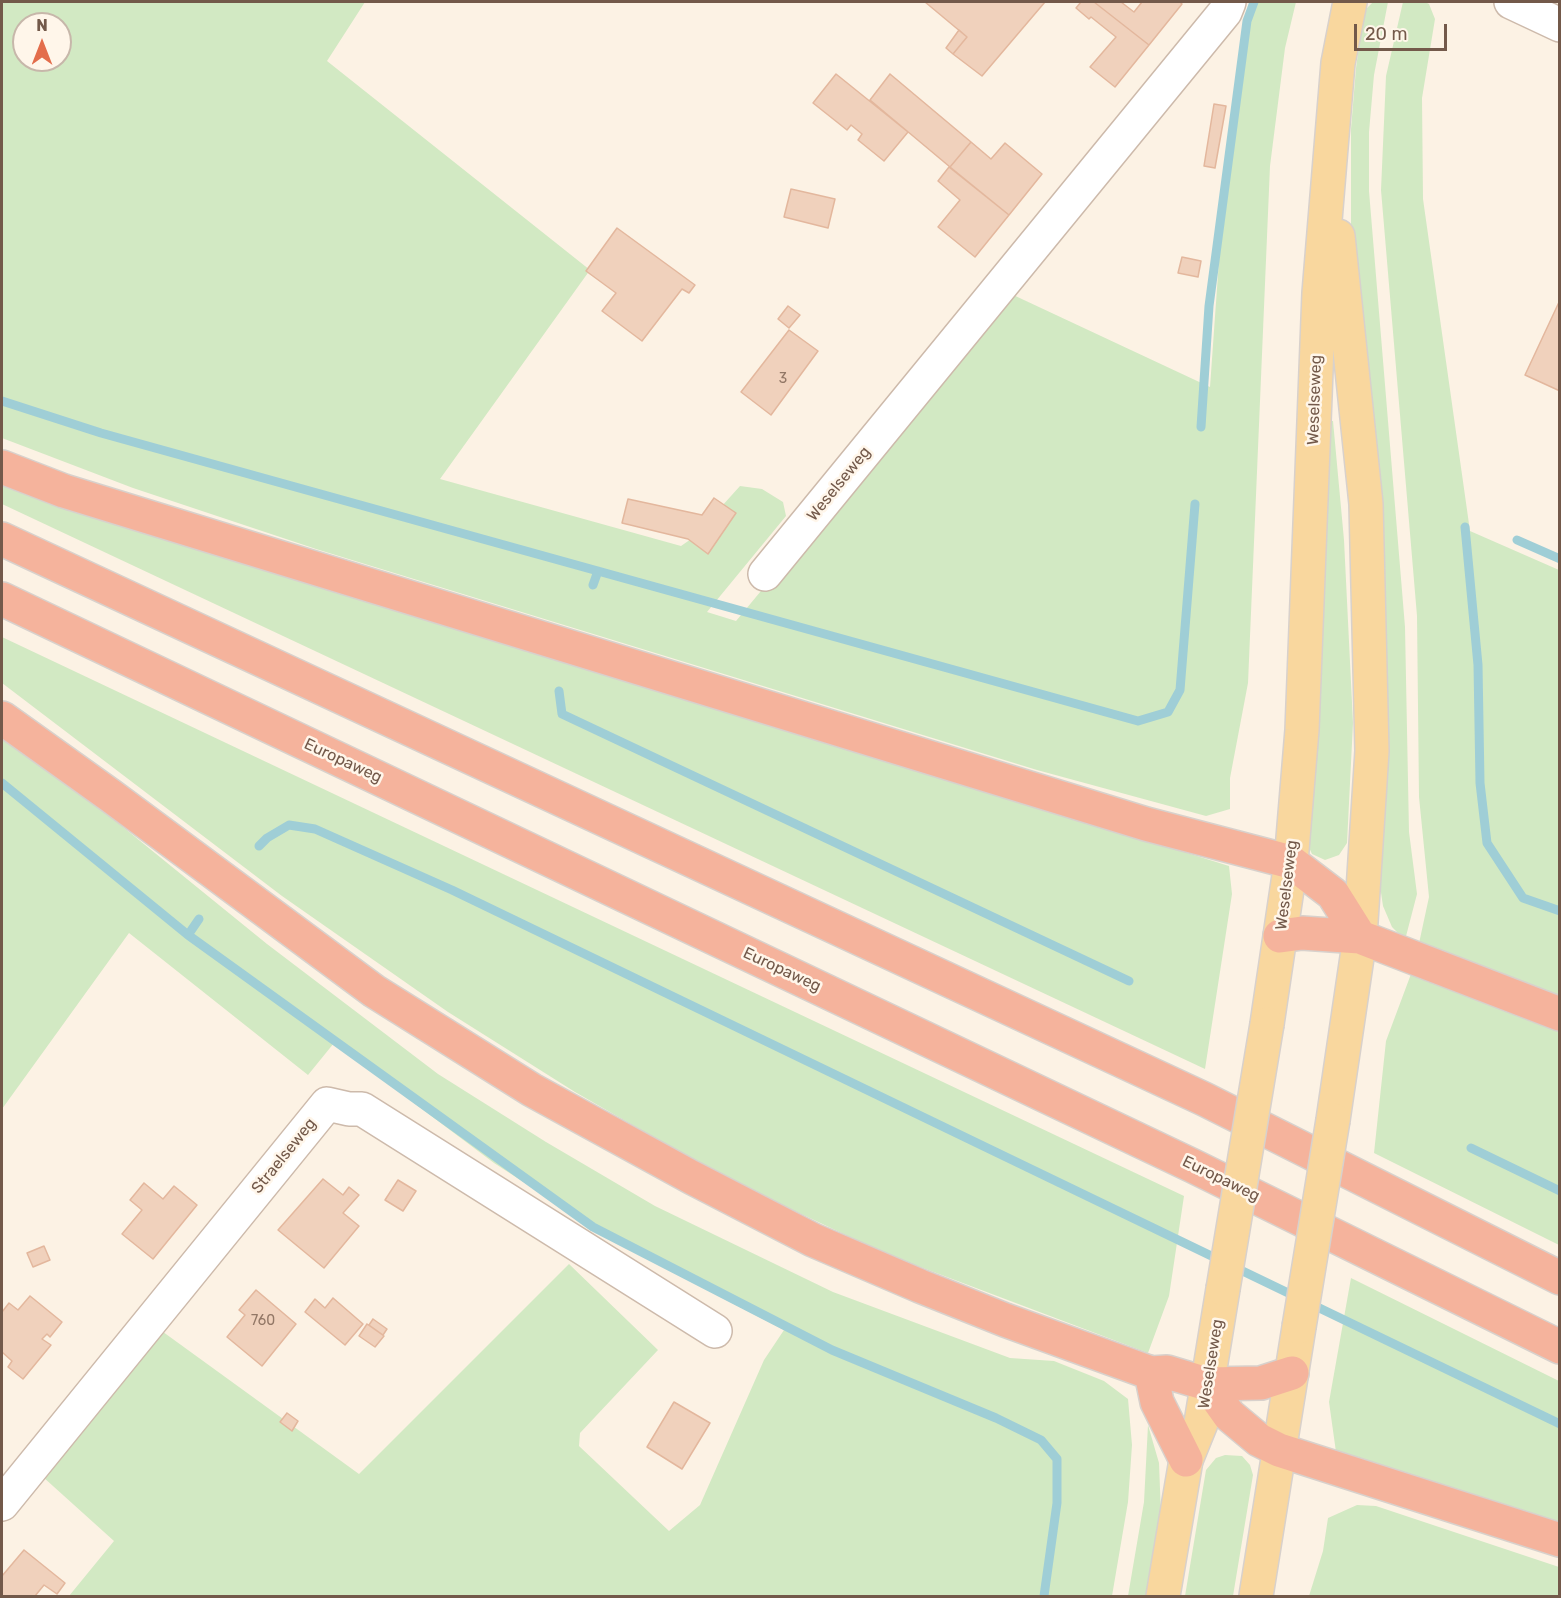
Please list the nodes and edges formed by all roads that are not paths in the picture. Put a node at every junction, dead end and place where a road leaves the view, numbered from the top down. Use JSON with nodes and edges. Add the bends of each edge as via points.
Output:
{"nodes":[{"id":1,"x":1229,"y":2,"type":"edge"},
{"id":2,"x":1350,"y":2,"type":"edge"},
{"id":3,"x":1511,"y":2,"type":"edge"},
{"id":4,"x":1560,"y":25,"type":"edge"},
{"id":5,"x":1331,"y":163,"type":"junction"},
{"id":6,"x":2,"y":467,"type":"edge"},
{"id":7,"x":2,"y":539,"type":"edge"},
{"id":8,"x":765,"y":574,"type":"dead end"},
{"id":9,"x":2,"y":599,"type":"edge"},
{"id":10,"x":2,"y":718,"type":"edge"},
{"id":11,"x":1291,"y":862,"type":"junction"},
{"id":12,"x":1280,"y":936,"type":"junction"},
{"id":13,"x":1360,"y":937,"type":"junction"},
{"id":14,"x":1560,"y":1014,"type":"edge"},
{"id":15,"x":1560,"y":1278,"type":"edge"},
{"id":16,"x":715,"y":1331,"type":"dead end"},
{"id":17,"x":1560,"y":1347,"type":"edge"},
{"id":18,"x":1151,"y":1373,"type":"junction"},
{"id":19,"x":1292,"y":1373,"type":"junction"},
{"id":20,"x":1207,"y":1384,"type":"junction"},
{"id":21,"x":1279,"y":1450,"type":"junction"},
{"id":22,"x":1186,"y":1460,"type":"junction"},
{"id":23,"x":2,"y":1504,"type":"edge"},
{"id":24,"x":1560,"y":1540,"type":"edge"},
{"id":25,"x":1163,"y":1596,"type":"edge"},
{"id":26,"x":1256,"y":1596,"type":"edge"}],
"edges":[{"from":1,"to":8,"type":"street","name":"Weselseweg","via":[[1218,21]]},
{"from":2,"to":5,"type":"main road","name":"Weselseweg","via":[[1338,63]]},
{"from":3,"to":4,"type":"street"},
{"from":5,"to":11,"type":"main road","name":"Weselseweg","via":[[1319,293],[1302,730]]},
{"from":5,"to":13,"type":"main road","name":"Weselseweg","via":[[1366,504],[1372,752]]},
{"from":6,"to":11,"type":"highway","via":[[64,491],[1146,824]]},
{"from":7,"to":15,"type":"highway","via":[[1204,1099]]},
{"from":9,"to":17,"type":"highway","name":"Europaweg","via":[[1193,1166]]},
{"from":10,"to":18,"type":"highway","via":[[374,991],[532,1090],[813,1240],[994,1315]]},
{"from":11,"to":12,"type":"main road","name":"Weselseweg"},
{"from":11,"to":13,"type":"highway","via":[[1333,894]]},
{"from":12,"to":13,"type":"highway","via":[[1302,933]]},
{"from":12,"to":20,"type":"main road","name":"Weselseweg","bridge":true},
{"from":13,"to":14,"type":"highway"},
{"from":13,"to":19,"type":"main road","name":"Weselseweg","bridge":true},
{"from":16,"to":23,"type":"street","name":"Straelseweg","via":[[362,1109],[327,1104]]},
{"from":18,"to":20,"type":"highway","via":[[1167,1372]]},
{"from":18,"to":22,"type":"highway","via":[[1157,1402]]},
{"from":19,"to":20,"type":"highway","via":[[1261,1383]]},
{"from":19,"to":21,"type":"main road","name":"Weselseweg"},
{"from":20,"to":21,"type":"highway","via":[[1229,1415],[1259,1440]]},
{"from":20,"to":22,"type":"main road","name":"Weselseweg","via":[[1201,1423]]},
{"from":21,"to":24,"type":"highway"},
{"from":21,"to":26,"type":"main road","name":"Weselseweg"},
{"from":22,"to":25,"type":"main road","name":"Weselseweg"}]}
